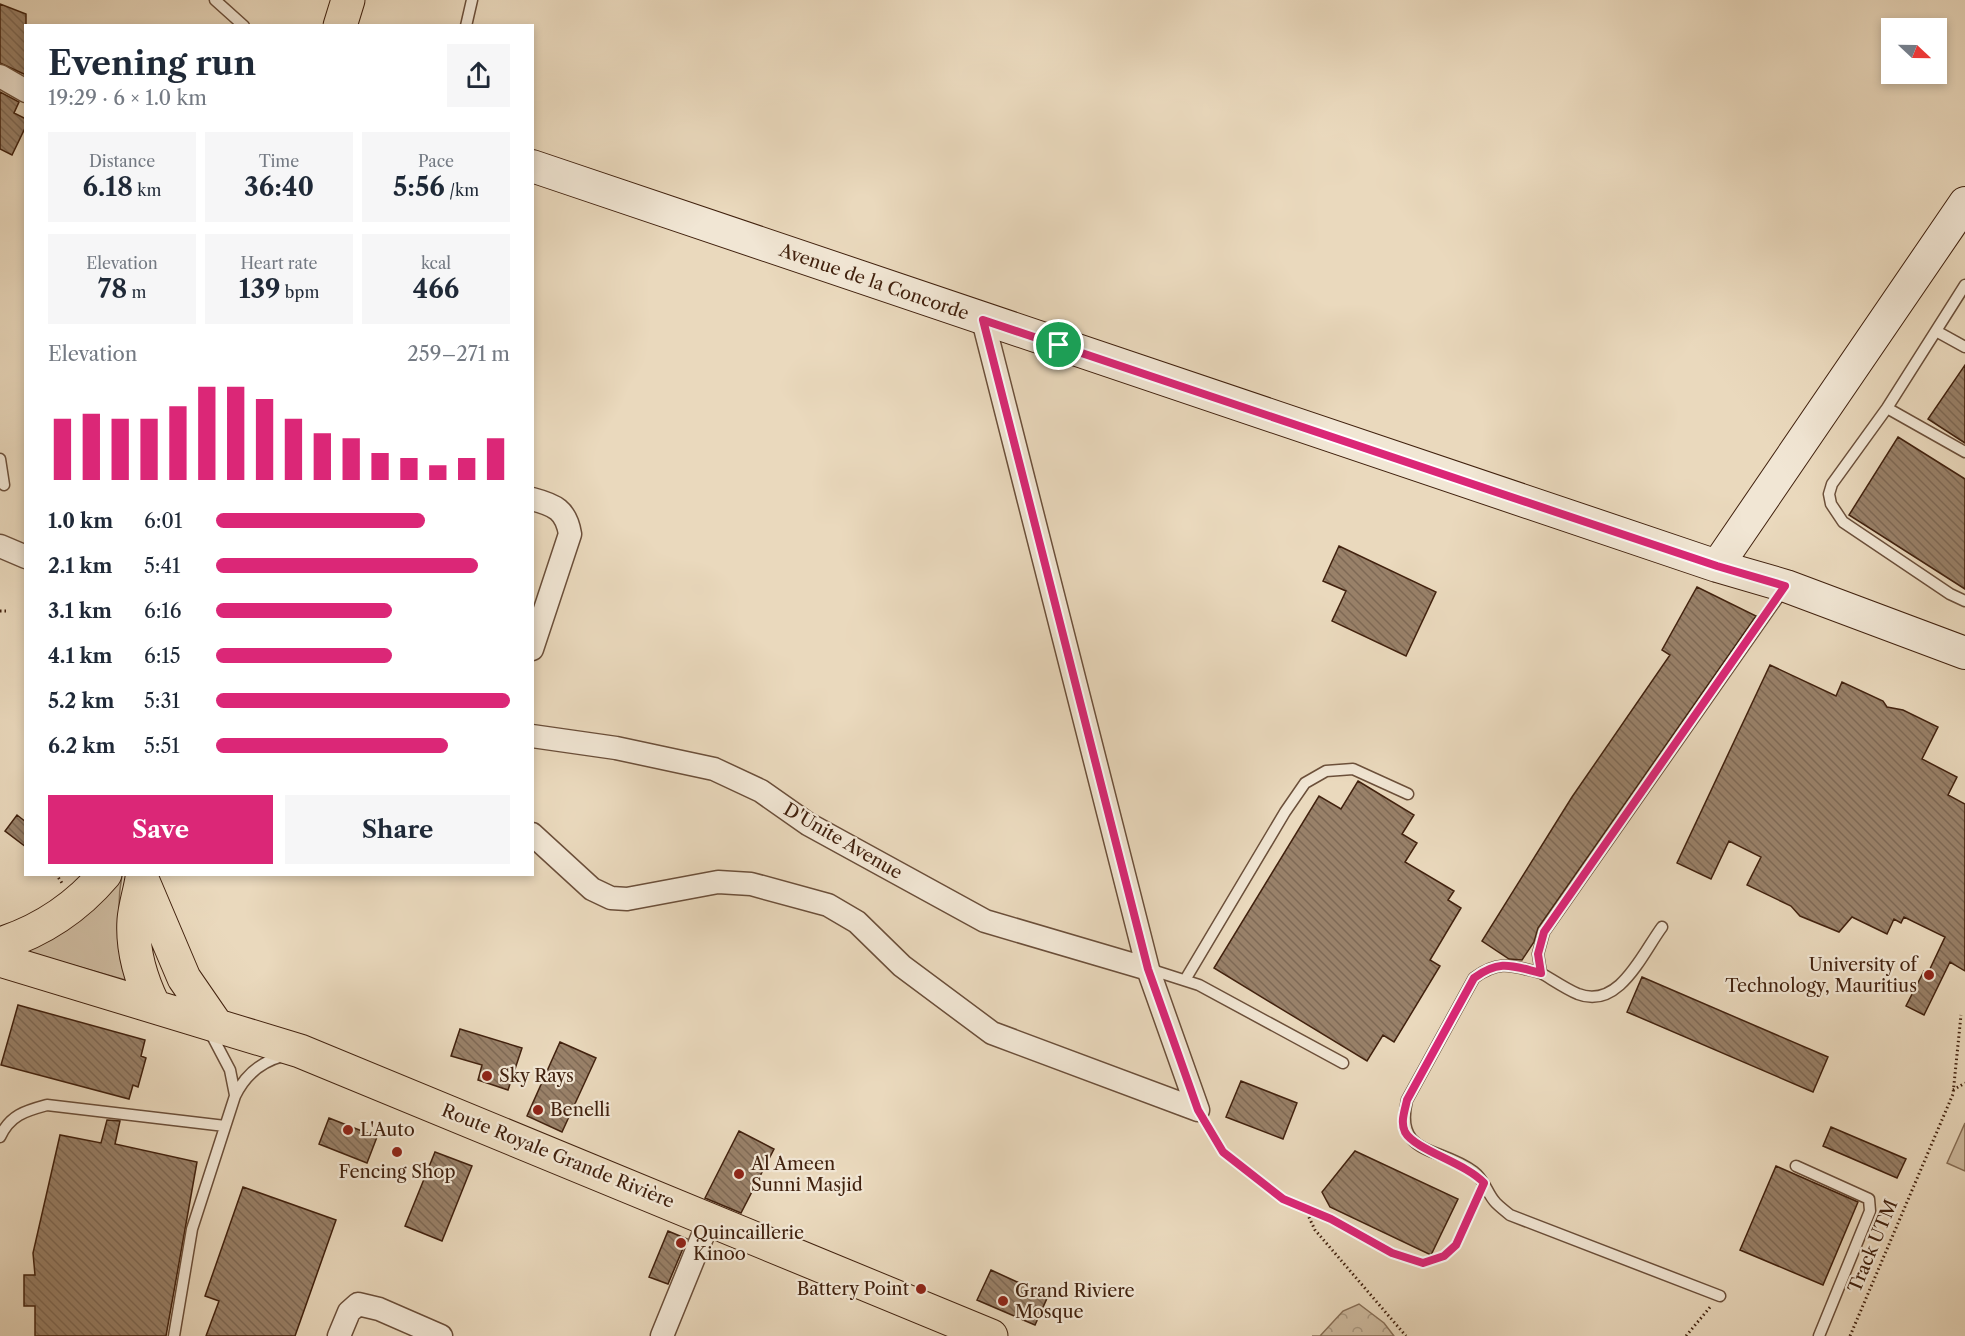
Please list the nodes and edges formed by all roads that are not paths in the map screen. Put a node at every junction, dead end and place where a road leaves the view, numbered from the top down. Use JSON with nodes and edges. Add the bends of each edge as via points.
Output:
{"nodes":[{"id":1,"x":215,"y":0,"type":"edge"},
{"id":2,"x":348,"y":0,"type":"edge"},
{"id":3,"x":472,"y":0,"type":"edge"},
{"id":4,"x":242,"y":24,"type":"edge"},
{"id":5,"x":341,"y":24,"type":"edge"},
{"id":6,"x":466,"y":24,"type":"edge"},
{"id":7,"x":0,"y":76,"type":"edge"},
{"id":8,"x":24,"y":90,"type":"edge"},
{"id":9,"x":534,"y":167,"type":"edge"},
{"id":10,"x":1965,"y":203,"type":"edge"},
{"id":11,"x":1965,"y":285,"type":"edge"},
{"id":12,"x":983,"y":320,"type":"junction"},
{"id":13,"x":1936,"y":331,"type":"junction"},
{"id":14,"x":1965,"y":347,"type":"edge"},
{"id":15,"x":1887,"y":408,"type":"junction"},
{"id":16,"x":1965,"y":452,"type":"edge"},
{"id":17,"x":0,"y":459,"type":"edge"},
{"id":18,"x":4,"y":485,"type":"dead end"},
{"id":19,"x":542,"y":501,"type":"edge"},
{"id":20,"x":0,"y":546,"type":"edge"},
{"id":21,"x":24,"y":556,"type":"edge"},
{"id":22,"x":1717,"y":566,"type":"junction"},
{"id":23,"x":1785,"y":586,"type":"junction"},
{"id":24,"x":1965,"y":601,"type":"edge"},
{"id":25,"x":534,"y":643,"type":"edge"},
{"id":26,"x":1965,"y":653,"type":"edge"},
{"id":27,"x":534,"y":736,"type":"edge"},
{"id":28,"x":1408,"y":794,"type":"dead end"},
{"id":29,"x":534,"y":836,"type":"edge"},
{"id":30,"x":103,"y":876,"type":"edge"},
{"id":31,"x":142,"y":877,"type":"edge"},
{"id":32,"x":1662,"y":927,"type":"dead end"},
{"id":33,"x":167,"y":943,"type":"junction"},
{"id":34,"x":0,"y":944,"type":"edge"},
{"id":35,"x":0,"y":960,"type":"edge"},
{"id":36,"x":1148,"y":969,"type":"junction"},
{"id":37,"x":1541,"y":973,"type":"junction"},
{"id":38,"x":1185,"y":980,"type":"junction"},
{"id":39,"x":153,"y":1004,"type":"junction"},
{"id":40,"x":208,"y":1021,"type":"junction"},
{"id":41,"x":300,"y":1051,"type":"junction"},
{"id":42,"x":1342,"y":1063,"type":"dead end"},
{"id":43,"x":235,"y":1095,"type":"junction"},
{"id":44,"x":225,"y":1126,"type":"junction"},
{"id":45,"x":0,"y":1137,"type":"edge"},
{"id":46,"x":1796,"y":1166,"type":"dead end"},
{"id":47,"x":710,"y":1218,"type":"junction"},
{"id":48,"x":1720,"y":1296,"type":"road end"},
{"id":49,"x":174,"y":1336,"type":"edge"},
{"id":50,"x":339,"y":1336,"type":"edge"},
{"id":51,"x":441,"y":1336,"type":"edge"},
{"id":52,"x":662,"y":1336,"type":"edge"},
{"id":53,"x":991,"y":1336,"type":"edge"},
{"id":54,"x":1819,"y":1336,"type":"edge"}],
"edges":[{"from":1,"to":4,"type":"lane"},
{"from":2,"to":5,"type":"main road"},
{"from":3,"to":6,"type":"lane"},
{"from":7,"to":8,"type":"street"},
{"from":9,"to":12,"type":"street","name":"Avenue de la Concorde"},
{"from":10,"to":22,"type":"street"},
{"from":11,"to":13,"type":"lane"},
{"from":12,"to":22,"type":"street","name":"Avenue de la Concorde"},
{"from":12,"to":36,"type":"street"},
{"from":13,"to":14,"type":"lane"},
{"from":13,"to":15,"type":"lane"},
{"from":15,"to":16,"type":"lane"},
{"from":15,"to":24,"type":"lane","via":[[1832,484],[1831,504],[1844,522]]},
{"from":17,"to":18,"type":"lane"},
{"from":19,"to":25,"type":"street","via":[[567,518],[570,534]]},
{"from":20,"to":21,"type":"street"},
{"from":22,"to":23,"type":"street","name":"Avenue de la Concorde"},
{"from":23,"to":26,"type":"street","name":"Avenue de la Concorde"},
{"from":23,"to":37,"type":"lane","via":[[1544,932],[1538,954]]},
{"from":27,"to":36,"type":"street","name":"D'Unite Avenue","via":[[616,748],[714,769],[761,791],[808,824],[985,921]]},
{"from":28,"to":38,"type":"lane","via":[[1353,769],[1326,771],[1305,783]]},
{"from":29,"to":36,"type":"street","via":[[592,889],[611,898],[627,899],[718,882],[752,884],[828,905],[857,922],[902,966],[992,1033],[1198,1110]]},
{"from":30,"to":34,"type":"main road","via":[[60,915],[22,937]]},
{"from":31,"to":33,"type":"main road"},
{"from":31,"to":39,"type":"main road","via":[[134,936]]},
{"from":32,"to":37,"type":"lane","via":[[1617,989],[1600,998],[1580,994]]},
{"from":33,"to":39,"type":"main road","via":[[170,973]]},
{"from":33,"to":40,"type":"main road"},
{"from":35,"to":39,"type":"main road","name":"Route Royale Grande Rivière"},
{"from":36,"to":38,"type":"lane"},
{"from":37,"to":48,"type":"lane","via":[[1503,964],[1474,978],[1407,1100],[1405,1132],[1413,1141],[1474,1172],[1495,1202],[1510,1215]]},
{"from":38,"to":42,"type":"lane"},
{"from":39,"to":40,"type":"main road","name":"Route Royale Grande Rivière"},
{"from":40,"to":41,"type":"main road","name":"Route Royale Grande Rivière"},
{"from":40,"to":43,"type":"lane","via":[[225,1057]]},
{"from":41,"to":43,"type":"lane","via":[[259,1066],[246,1077]]},
{"from":41,"to":47,"type":"main road","name":"Route Royale Grande Rivière"},
{"from":43,"to":44,"type":"lane"},
{"from":44,"to":45,"type":"lane","via":[[47,1106],[21,1112]]},
{"from":44,"to":49,"type":"lane","via":[[192,1229]]},
{"from":46,"to":54,"type":"lane","via":[[1869,1199],[1870,1211]]},
{"from":47,"to":52,"type":"street"},
{"from":47,"to":53,"type":"main road","name":"Route Royale Grande Rivière"},
{"from":50,"to":51,"type":"street","via":[[349,1312],[358,1304]]}]}
